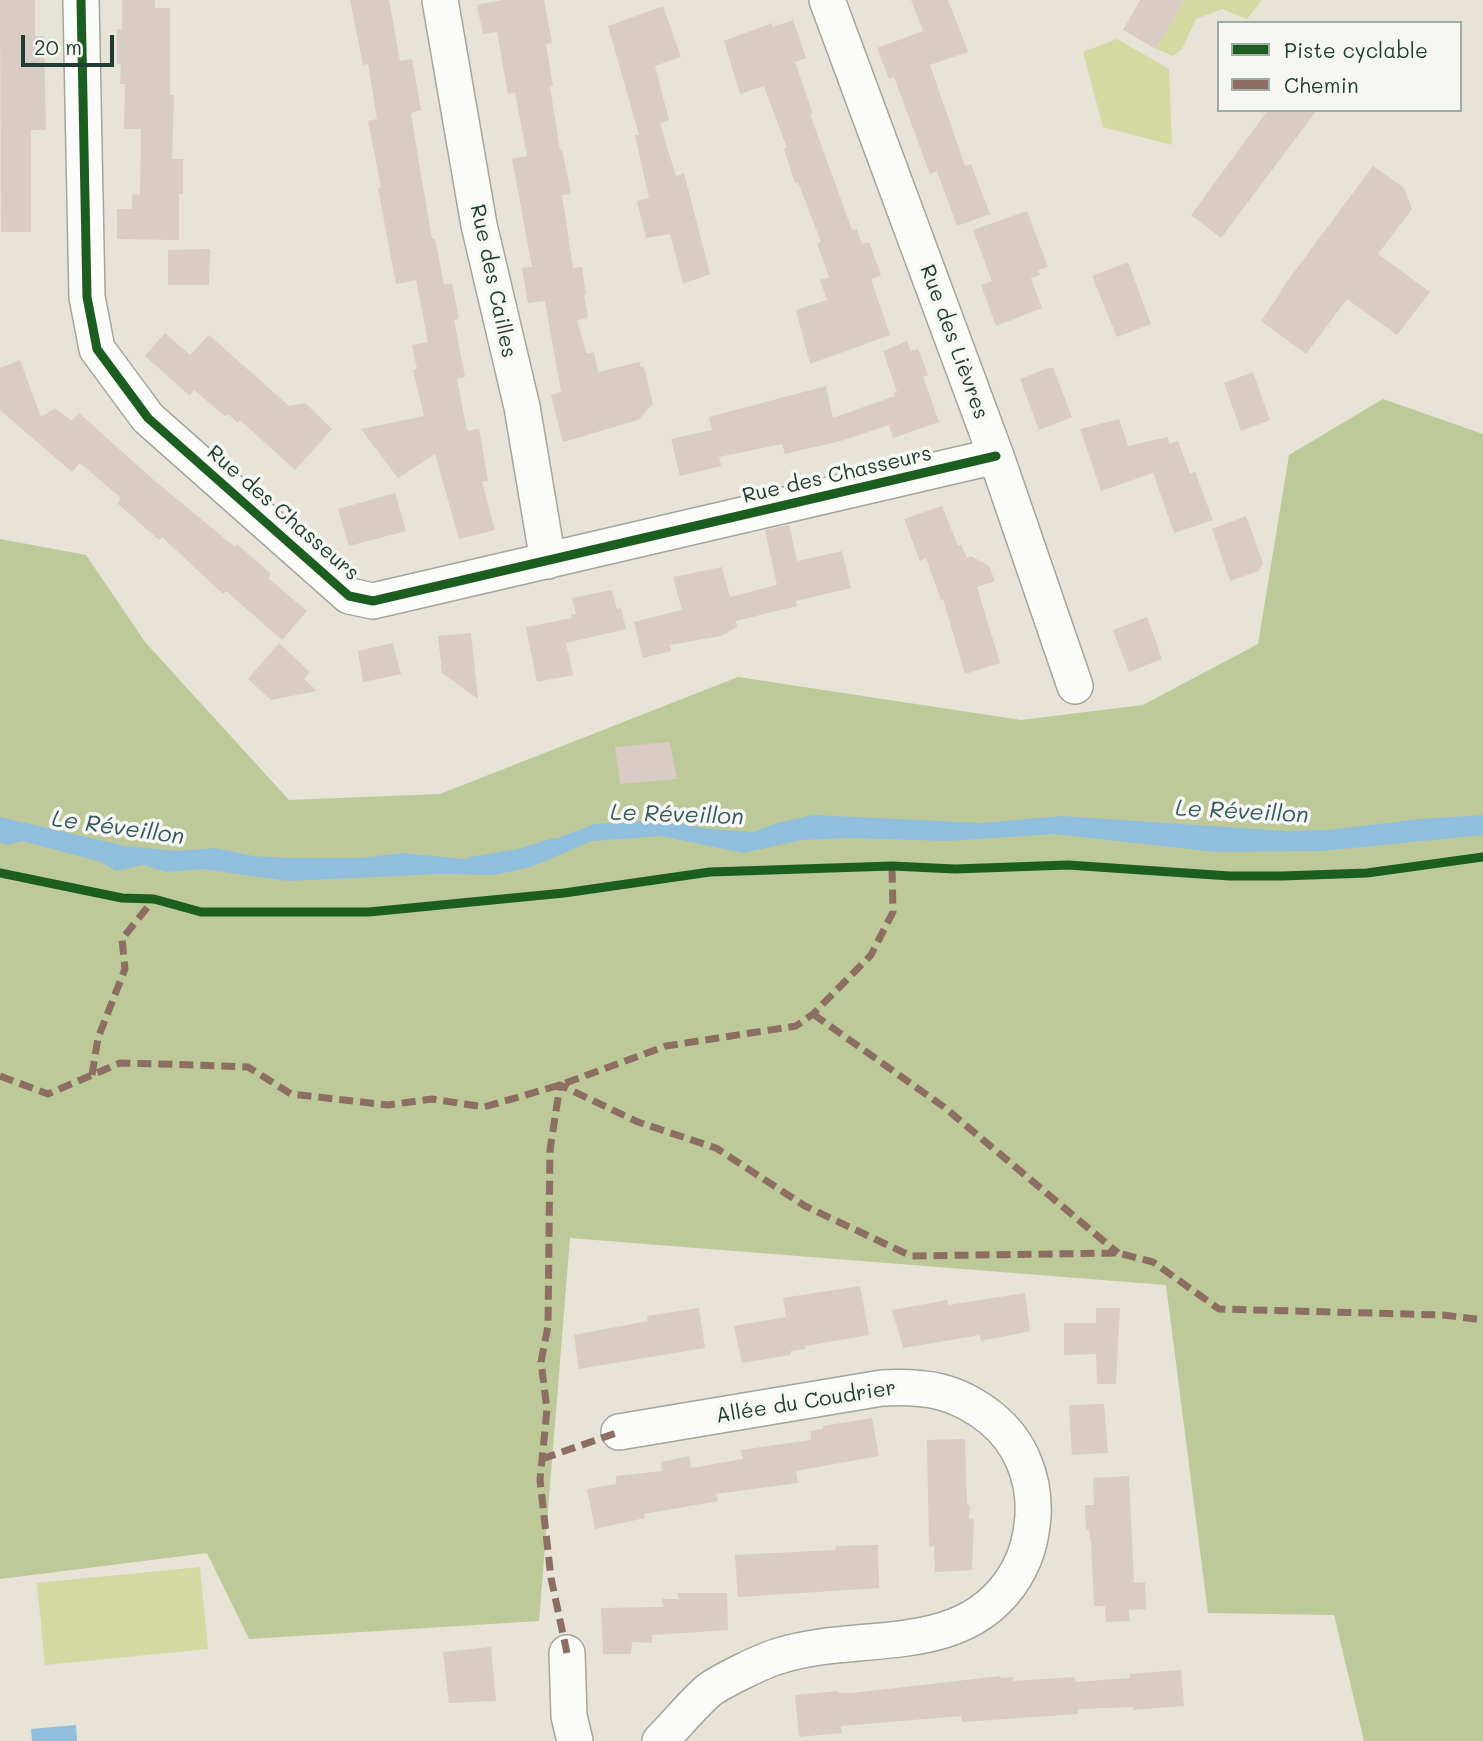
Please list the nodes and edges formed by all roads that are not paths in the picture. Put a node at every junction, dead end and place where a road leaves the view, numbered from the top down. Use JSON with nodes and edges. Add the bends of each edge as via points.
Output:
{"nodes":[{"id":1,"x":81,"y":0,"type":"edge"},
{"id":2,"x":440,"y":0,"type":"edge"},
{"id":3,"x":827,"y":0,"type":"edge"},
{"id":4,"x":996,"y":456,"type":"junction"},
{"id":5,"x":548,"y":561,"type":"junction"},
{"id":6,"x":1075,"y":686,"type":"dead end"},
{"id":7,"x":619,"y":1432,"type":"dead end"},
{"id":8,"x":567,"y":1654,"type":"dead end"},
{"id":9,"x":575,"y":1741,"type":"edge"},
{"id":10,"x":660,"y":1741,"type":"edge"}],
"edges":[{"from":1,"to":5,"type":"street","name":"Rue des Chasseurs","via":[[88,297],[97,349],[148,418],[349,596],[373,601]]},
{"from":2,"to":5,"type":"street","name":"Rue des Cailles","via":[[480,225],[522,407]]},
{"from":3,"to":4,"type":"street","name":"Rue des Lièvres"},
{"from":4,"to":5,"type":"street","name":"Rue des Chasseurs"},
{"from":4,"to":6,"type":"street","name":"Rue des Lièvres"},
{"from":7,"to":10,"type":"street","name":"Allée du Coudrier","via":[[911,1387],[943,1391],[974,1405],[1002,1427],[1032,1481],[1031,1541],[1020,1570],[982,1614],[954,1628],[921,1636],[778,1656],[710,1690]]},
{"from":8,"to":9,"type":"street","via":[[569,1716]]}]}
